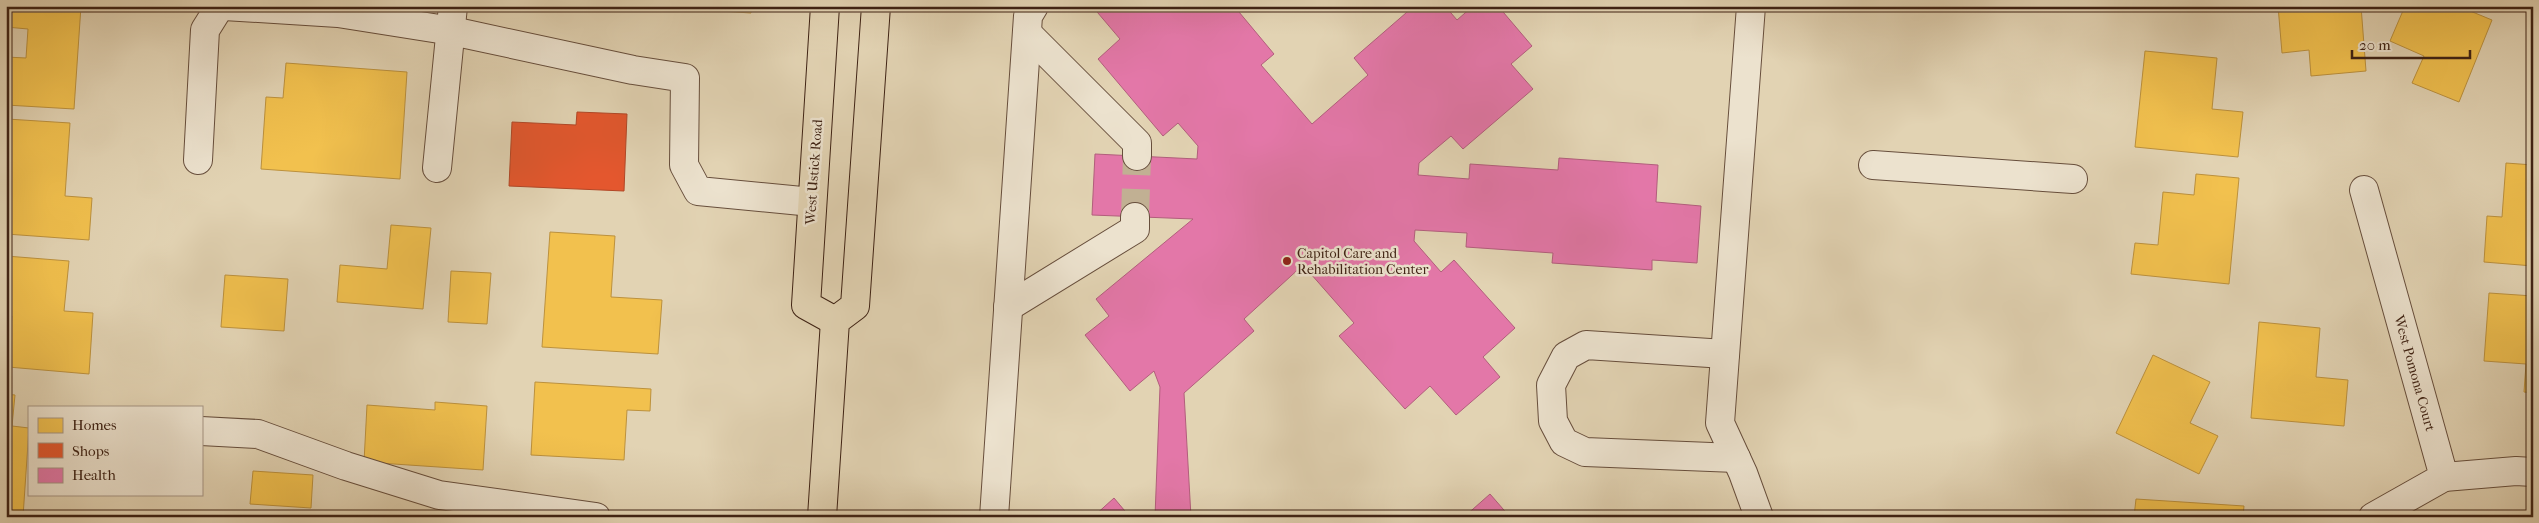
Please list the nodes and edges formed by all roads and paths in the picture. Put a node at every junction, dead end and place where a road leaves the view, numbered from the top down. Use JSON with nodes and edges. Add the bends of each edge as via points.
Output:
{"nodes":[{"id":1,"x":220,"y":6,"type":"edge"},
{"id":2,"x":224,"y":6,"type":"edge"},
{"id":3,"x":825,"y":6,"type":"edge"},
{"id":4,"x":876,"y":6,"type":"edge"},
{"id":5,"x":1034,"y":6,"type":"edge"},
{"id":6,"x":1751,"y":6,"type":"edge"},
{"id":7,"x":339,"y":10,"type":"edge"},
{"id":8,"x":452,"y":19,"type":"edge"},
{"id":9,"x":1027,"y":33,"type":"junction"},
{"id":10,"x":1137,"y":156,"type":"tunnel mouth"},
{"id":11,"x":198,"y":160,"type":"dead end"},
{"id":12,"x":1874,"y":165,"type":"dead end"},
{"id":13,"x":438,"y":168,"type":"dead end"},
{"id":14,"x":2073,"y":179,"type":"dead end"},
{"id":15,"x":2364,"y":190,"type":"dead end"},
{"id":16,"x":812,"y":202,"type":"junction"},
{"id":17,"x":1135,"y":217,"type":"tunnel mouth"},
{"id":18,"x":1008,"y":307,"type":"junction"},
{"id":19,"x":835,"y":321,"type":"junction"},
{"id":20,"x":1725,"y":354,"type":"junction"},
{"id":21,"x":202,"y":431,"type":"edge"},
{"id":22,"x":1736,"y":458,"type":"junction"},
{"id":23,"x":2533,"y":472,"type":"edge"},
{"id":24,"x":2444,"y":477,"type":"junction"},
{"id":25,"x":596,"y":517,"type":"edge"},
{"id":26,"x":822,"y":517,"type":"edge"},
{"id":27,"x":994,"y":517,"type":"edge"},
{"id":28,"x":1759,"y":517,"type":"edge"},
{"id":29,"x":2372,"y":517,"type":"edge"}],
"edges":[{"from":1,"to":11,"type":"street","via":[[205,30]]},
{"from":2,"to":7,"type":"street"},
{"from":3,"to":16,"type":"main road","name":"West Ustick Road"},
{"from":4,"to":19,"type":"main road","via":[[855,306]]},
{"from":5,"to":9,"type":"street","via":[[1028,16]]},
{"from":6,"to":20,"type":"street"},
{"from":7,"to":8,"type":"street"},
{"from":8,"to":13,"type":"street"},
{"from":8,"to":16,"type":"street","via":[[633,70],[685,78],[684,165],[698,191]]},
{"from":9,"to":10,"type":"street","via":[[1137,143]]},
{"from":9,"to":18,"type":"street"},
{"from":12,"to":14,"type":"street"},
{"from":15,"to":24,"type":"street","name":"West Pomona Court"},
{"from":16,"to":19,"type":"main road","name":"West Ustick Road","via":[[806,305]]},
{"from":17,"to":18,"type":"street","via":[[1135,229]]},
{"from":18,"to":27,"type":"street"},
{"from":19,"to":26,"type":"main road"},
{"from":20,"to":22,"type":"street","via":[[1720,423]]},
{"from":20,"to":22,"type":"street","via":[[1586,345],[1566,356],[1551,386],[1553,421],[1564,442],[1585,452]]},
{"from":21,"to":25,"type":"street","via":[[258,434],[439,495]]},
{"from":22,"to":28,"type":"street"},
{"from":23,"to":24,"type":"street"},
{"from":24,"to":29,"type":"street"}]}
